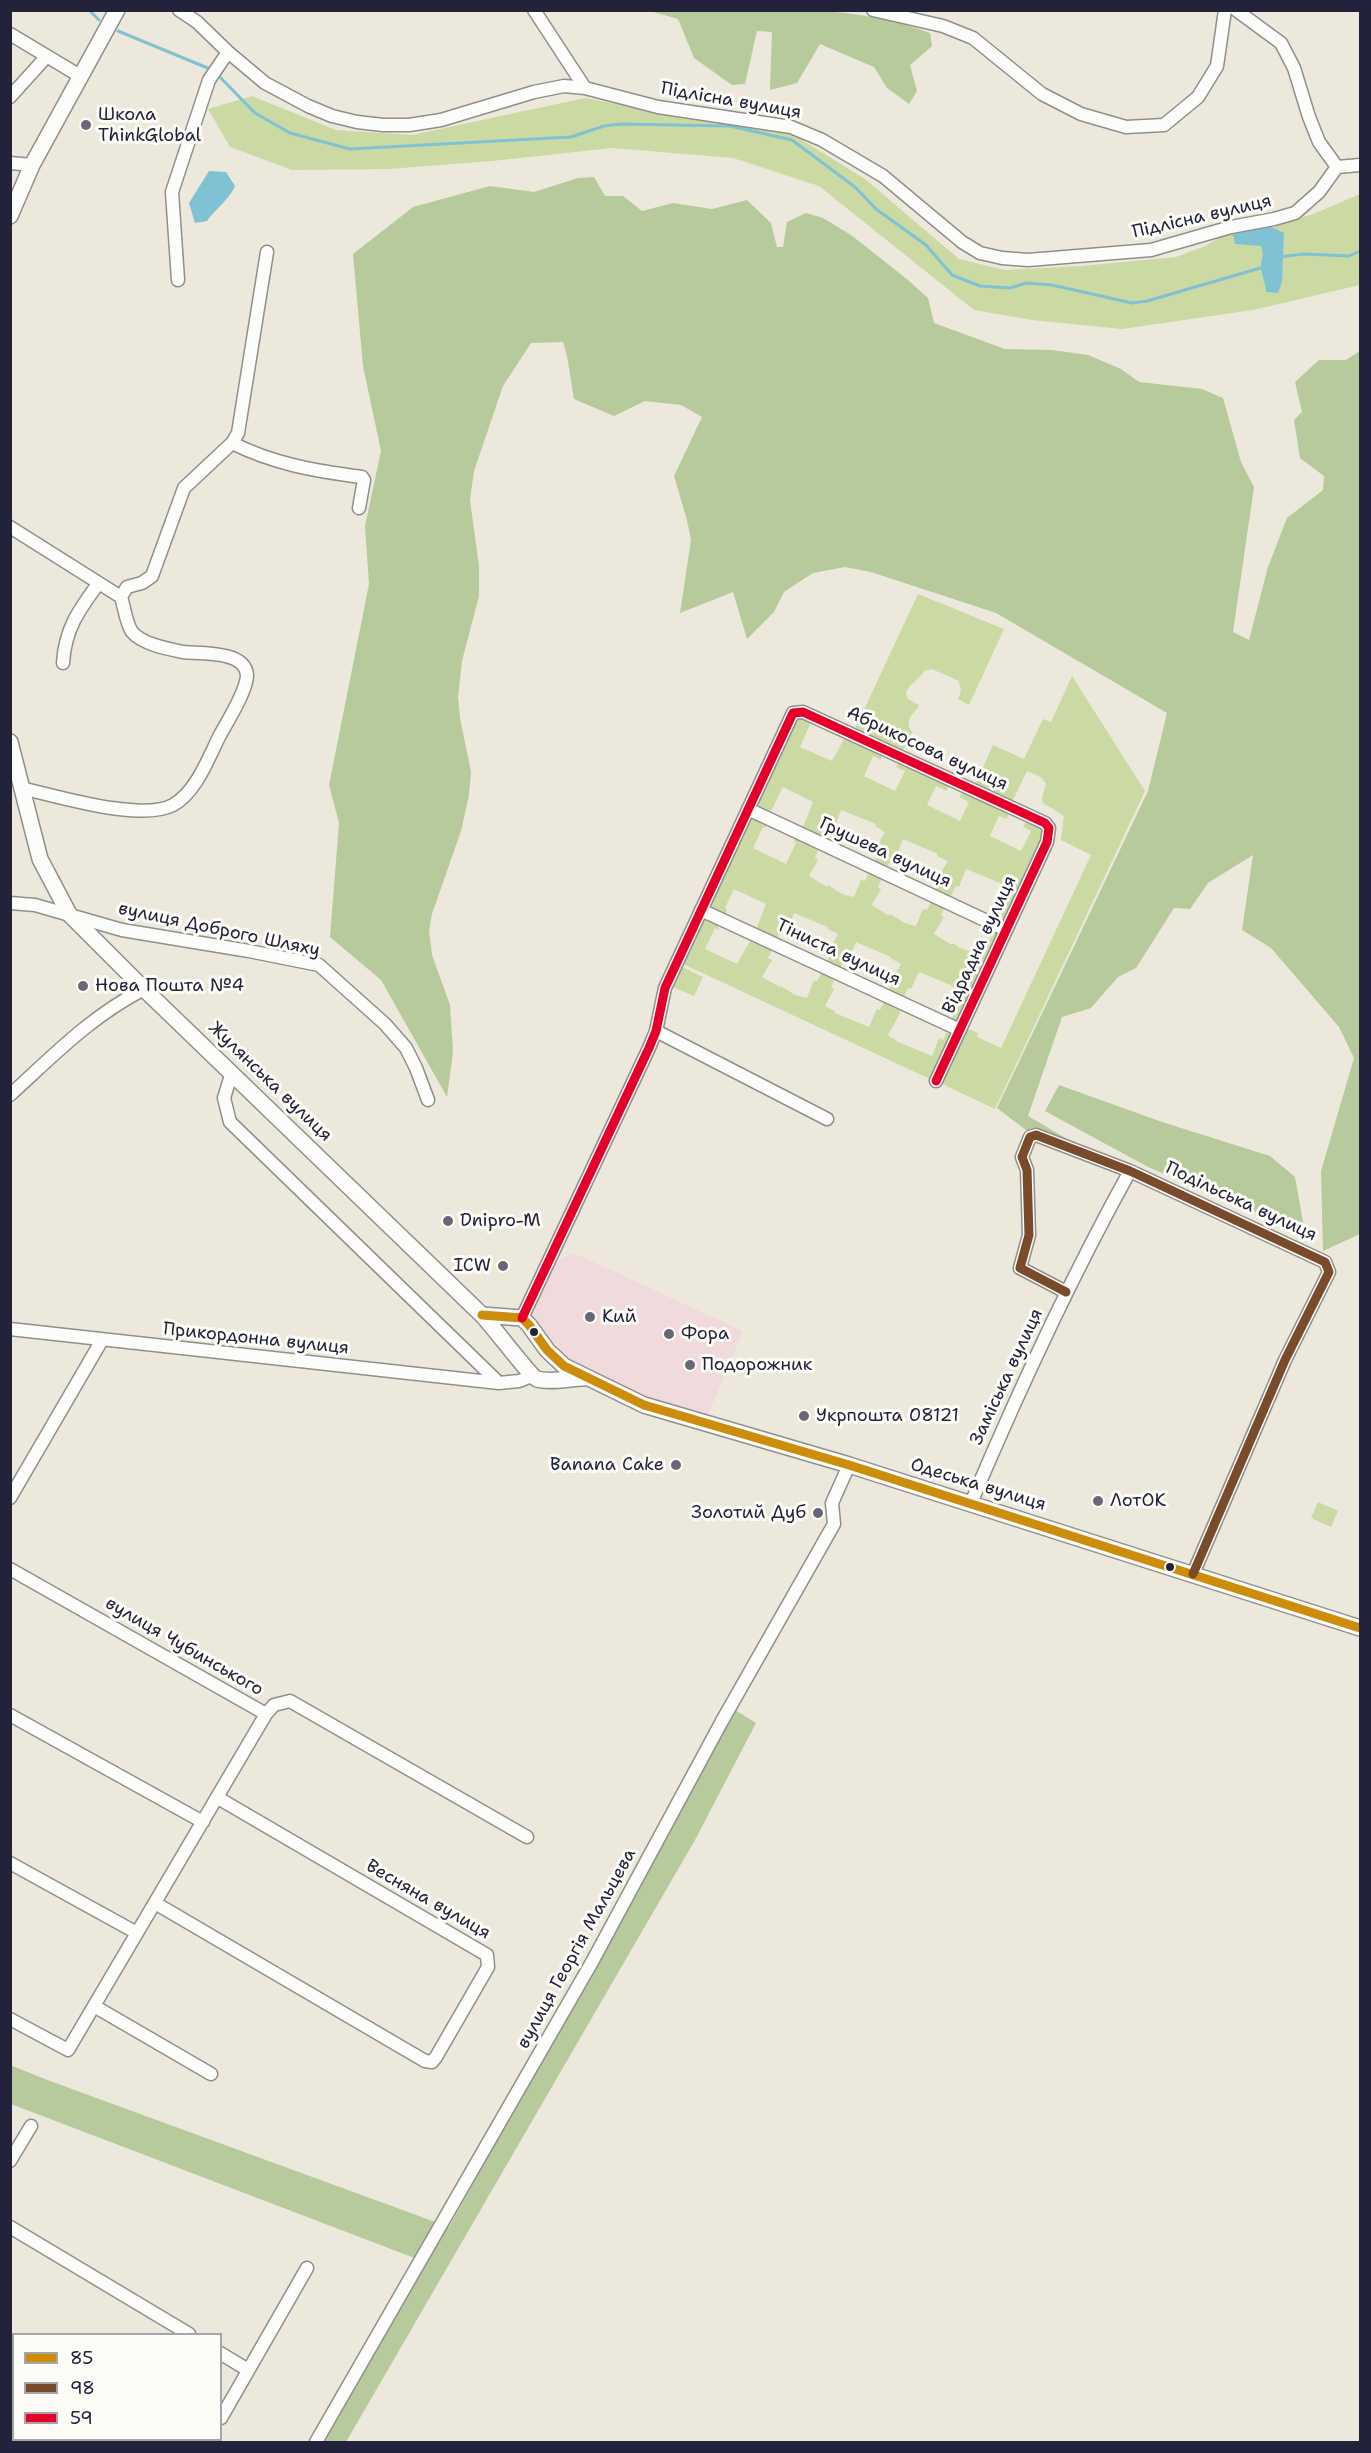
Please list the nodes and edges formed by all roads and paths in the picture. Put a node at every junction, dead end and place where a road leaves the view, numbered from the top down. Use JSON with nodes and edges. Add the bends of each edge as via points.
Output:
{"nodes":[{"id":1,"x":117,"y":10,"type":"edge"},
{"id":2,"x":180,"y":10,"type":"edge"},
{"id":3,"x":534,"y":10,"type":"edge"},
{"id":4,"x":873,"y":10,"type":"edge"},
{"id":5,"x":1225,"y":10,"type":"edge"},
{"id":6,"x":1236,"y":10,"type":"edge"},
{"id":7,"x":10,"y":34,"type":"edge"},
{"id":8,"x":228,"y":52,"type":"junction"},
{"id":9,"x":47,"y":56,"type":"junction"},
{"id":10,"x":80,"y":76,"type":"junction"},
{"id":11,"x":585,"y":88,"type":"junction"},
{"id":12,"x":10,"y":97,"type":"edge"},
{"id":13,"x":10,"y":163,"type":"edge"},
{"id":14,"x":32,"y":165,"type":"junction"},
{"id":15,"x":1360,"y":165,"type":"edge"},
{"id":16,"x":1337,"y":166,"type":"junction"},
{"id":17,"x":10,"y":216,"type":"edge"},
{"id":18,"x":267,"y":252,"type":"dead end"},
{"id":19,"x":178,"y":280,"type":"dead end"},
{"id":20,"x":232,"y":443,"type":"junction"},
{"id":21,"x":359,"y":508,"type":"dead end"},
{"id":22,"x":10,"y":527,"type":"edge"},
{"id":23,"x":98,"y":584,"type":"junction"},
{"id":24,"x":121,"y":597,"type":"junction"},
{"id":25,"x":63,"y":663,"type":"dead end"},
{"id":26,"x":10,"y":742,"type":"edge"},
{"id":27,"x":21,"y":788,"type":"junction"},
{"id":28,"x":748,"y":809,"type":"junction"},
{"id":29,"x":1045,"y":823,"type":"joint"},
{"id":30,"x":10,"y":903,"type":"edge"},
{"id":31,"x":701,"y":910,"type":"junction"},
{"id":32,"x":69,"y":914,"type":"junction"},
{"id":33,"x":1006,"y":930,"type":"junction"},
{"id":34,"x":144,"y":989,"type":"junction"},
{"id":35,"x":960,"y":1030,"type":"junction"},
{"id":36,"x":656,"y":1031,"type":"junction"},
{"id":37,"x":232,"y":1072,"type":"junction"},
{"id":38,"x":936,"y":1082,"type":"dead end"},
{"id":39,"x":10,"y":1095,"type":"edge"},
{"id":40,"x":428,"y":1100,"type":"dead end"},
{"id":41,"x":827,"y":1119,"type":"dead end"},
{"id":42,"x":1130,"y":1171,"type":"junction"},
{"id":43,"x":1066,"y":1292,"type":"junction"},
{"id":44,"x":482,"y":1315,"type":"junction"},
{"id":45,"x":518,"y":1317,"type":"junction"},
{"id":46,"x":10,"y":1329,"type":"edge"},
{"id":47,"x":502,"y":1337,"type":"junction"},
{"id":48,"x":102,"y":1340,"type":"junction"},
{"id":49,"x":556,"y":1360,"type":"junction"},
{"id":50,"x":532,"y":1377,"type":"junction"},
{"id":51,"x":586,"y":1378,"type":"junction"},
{"id":52,"x":550,"y":1379,"type":"junction"},
{"id":53,"x":499,"y":1383,"type":"junction"},
{"id":54,"x":849,"y":1465,"type":"junction"},
{"id":55,"x":10,"y":1498,"type":"edge"},
{"id":56,"x":971,"y":1503,"type":"junction"},
{"id":57,"x":10,"y":1569,"type":"edge"},
{"id":58,"x":1194,"y":1574,"type":"junction"},
{"id":59,"x":1360,"y":1628,"type":"edge"},
{"id":60,"x":266,"y":1714,"type":"junction"},
{"id":61,"x":10,"y":1715,"type":"edge"},
{"id":62,"x":218,"y":1798,"type":"junction"},
{"id":63,"x":203,"y":1822,"type":"junction"},
{"id":64,"x":527,"y":1837,"type":"dead end"},
{"id":65,"x":10,"y":1863,"type":"edge"},
{"id":66,"x":155,"y":1903,"type":"junction"},
{"id":67,"x":137,"y":1933,"type":"junction"},
{"id":68,"x":94,"y":2006,"type":"junction"},
{"id":69,"x":10,"y":2019,"type":"edge"},
{"id":70,"x":211,"y":2074,"type":"dead end"},
{"id":71,"x":31,"y":2126,"type":"dead end"},
{"id":72,"x":10,"y":2161,"type":"edge"},
{"id":73,"x":10,"y":2227,"type":"edge"},
{"id":74,"x":307,"y":2268,"type":"dead end"},
{"id":75,"x":187,"y":2333,"type":"edge"},
{"id":76,"x":222,"y":2354,"type":"edge"},
{"id":77,"x":248,"y":2370,"type":"junction"},
{"id":78,"x":222,"y":2416,"type":"edge"},
{"id":79,"x":316,"y":2442,"type":"edge"}],
"edges":[{"from":1,"to":10,"type":"street"},
{"from":2,"to":8,"type":"street","name":"Підлісна вулиця"},
{"from":3,"to":11,"type":"street"},
{"from":4,"to":5,"type":"street","via":[[943,26],[974,38],[1042,93],[1081,114],[1126,127],[1164,124],[1198,97],[1217,66]]},
{"from":6,"to":16,"type":"street","via":[[1281,43],[1294,68],[1319,142]]},
{"from":7,"to":9,"type":"street"},
{"from":8,"to":11,"type":"street","name":"Підлісна вулиця","via":[[265,83],[308,106],[332,116],[383,126],[441,120],[564,86]]},
{"from":8,"to":19,"type":"street","via":[[209,80],[172,192]]},
{"from":9,"to":10,"type":"street"},
{"from":9,"to":12,"type":"street"},
{"from":10,"to":14,"type":"street"},
{"from":11,"to":16,"type":"street","name":"Підлісна вулиця","via":[[658,107],[791,127],[884,176],[962,242],[980,253],[1002,258],[1028,260],[1151,250],[1274,219],[1295,213],[1319,192]]},
{"from":13,"to":14,"type":"street"},
{"from":14,"to":17,"type":"street"},
{"from":15,"to":16,"type":"street"},
{"from":18,"to":20,"type":"street","via":[[240,424]]},
{"from":20,"to":21,"type":"street","via":[[264,458],[307,470],[362,477]]},
{"from":20,"to":24,"type":"street","via":[[184,488],[152,576],[127,587]]},
{"from":22,"to":23,"type":"street"},
{"from":23,"to":24,"type":"street"},
{"from":23,"to":25,"type":"street","via":[[75,616]]},
{"from":24,"to":27,"type":"street","via":[[132,631],[147,642],[182,652],[231,657],[244,668],[247,675],[242,691],[206,763],[190,789],[174,804],[154,811],[130,810]]},
{"from":26,"to":27,"type":"street","name":"Жулянська вулиця"},
{"from":27,"to":32,"type":"street","name":"Жулянська вулиця","via":[[40,860]]},
{"from":28,"to":29,"type":"street","name":"Абрикосова вулиця","via":[[793,713],[803,712]]},
{"from":28,"to":31,"type":"street"},
{"from":28,"to":33,"type":"street","name":"Грушева вулиця"},
{"from":29,"to":33,"type":"street","name":"Відрадна вулиця","via":[[1049,828],[1047,842]]},
{"from":30,"to":32,"type":"street","name":"вулиця Доброго Шляху"},
{"from":31,"to":35,"type":"street","name":"Тіниста вулиця"},
{"from":31,"to":36,"type":"street","via":[[665,988]]},
{"from":32,"to":34,"type":"street","name":"Жулянська вулиця"},
{"from":32,"to":40,"type":"street","name":"вулиця Доброго Шляху","via":[[122,930],[319,965],[406,1048]]},
{"from":33,"to":35,"type":"street","name":"Відрадна вулиця"},
{"from":34,"to":37,"type":"street","name":"Жулянська вулиця"},
{"from":34,"to":39,"type":"street","via":[[90,1021]]},
{"from":35,"to":38,"type":"street","name":"Відрадна вулиця"},
{"from":36,"to":41,"type":"street"},
{"from":36,"to":45,"type":"street"},
{"from":37,"to":44,"type":"street","name":"Жулянська вулиця"},
{"from":37,"to":53,"type":"street","via":[[224,1098],[230,1122]]},
{"from":42,"to":43,"type":"street","name":"Заміська вулиця"},
{"from":42,"to":43,"type":"street","name":"Подільська вулиця","via":[[1036,1135],[1029,1137],[1022,1157],[1027,1170],[1029,1235],[1020,1268]]},
{"from":42,"to":58,"type":"street","name":"Подільська вулиця","via":[[1306,1251],[1325,1262],[1329,1272],[1285,1360]]},
{"from":43,"to":56,"type":"street","name":"Заміська вулиця"},
{"from":44,"to":45,"type":"street"},
{"from":44,"to":47,"type":"street","name":"Жулянська вулиця"},
{"from":45,"to":47,"type":"street","via":[[505,1323]]},
{"from":45,"to":49,"type":"street","via":[[530,1325]]},
{"from":46,"to":48,"type":"street","name":"Прикордонна вулиця"},
{"from":47,"to":50,"type":"street","name":"Жулянська вулиця"},
{"from":48,"to":53,"type":"street","name":"Прикордонна вулиця"},
{"from":48,"to":55,"type":"street"},
{"from":49,"to":51,"type":"street"},
{"from":49,"to":52,"type":"street","via":[[556,1371]]},
{"from":50,"to":52,"type":"street"},
{"from":50,"to":53,"type":"street","name":"Прикордонна вулиця"},
{"from":51,"to":52,"type":"street"},
{"from":51,"to":54,"type":"street","name":"Одеська вулиця","via":[[674,1414]]},
{"from":54,"to":56,"type":"street","name":"Одеська вулиця"},
{"from":54,"to":79,"type":"street","name":"вулиця Георгія Мальцева","via":[[832,1503],[834,1524],[592,1962]]},
{"from":56,"to":58,"type":"street","name":"Одеська вулиця"},
{"from":57,"to":60,"type":"street","name":"вулиця Чубинського"},
{"from":58,"to":59,"type":"street","name":"Одеська вулиця"},
{"from":60,"to":62,"type":"street"},
{"from":60,"to":64,"type":"street","name":"вулиця Чубинського","via":[[274,1705],[290,1701]]},
{"from":61,"to":63,"type":"street"},
{"from":62,"to":63,"type":"street"},
{"from":62,"to":66,"type":"street","name":"Весняна вулиця","via":[[487,1955],[488,1968],[436,2057],[425,2061]]},
{"from":63,"to":66,"type":"street"},
{"from":65,"to":67,"type":"street"},
{"from":66,"to":67,"type":"street"},
{"from":67,"to":68,"type":"street"},
{"from":68,"to":69,"type":"street","via":[[68,2050]]},
{"from":68,"to":70,"type":"street"},
{"from":71,"to":72,"type":"street"},
{"from":73,"to":75,"type":"street"},
{"from":74,"to":77,"type":"street"},
{"from":76,"to":77,"type":"street"},
{"from":77,"to":78,"type":"street"}]}
